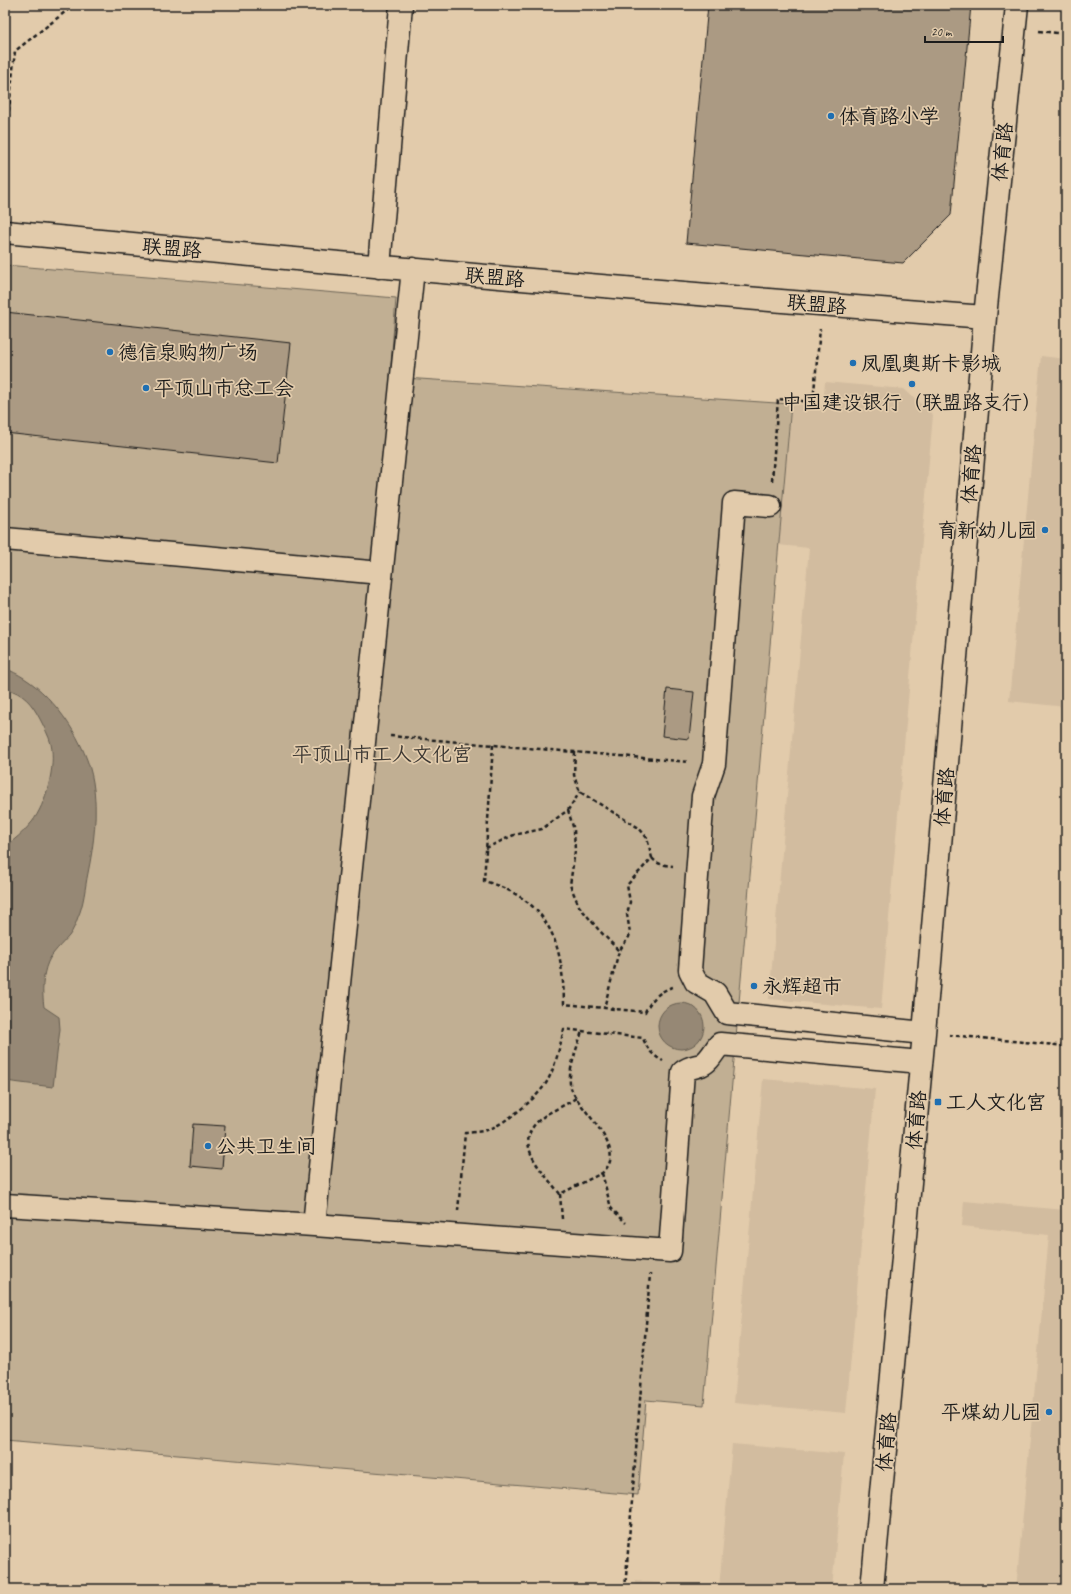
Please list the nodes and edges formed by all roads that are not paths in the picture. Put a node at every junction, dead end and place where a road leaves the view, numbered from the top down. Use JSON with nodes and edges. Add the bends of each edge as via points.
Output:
{"nodes":[{"id":1,"x":402,"y":5,"type":"edge"},
{"id":2,"x":1017,"y":5,"type":"edge"},
{"id":3,"x":5,"y":232,"type":"edge"},
{"id":4,"x":379,"y":267,"type":"junction"},
{"id":5,"x":413,"y":270,"type":"junction"},
{"id":6,"x":985,"y":317,"type":"junction"},
{"id":7,"x":770,"y":506,"type":"road end"},
{"id":8,"x":5,"y":539,"type":"edge"},
{"id":9,"x":382,"y":573,"type":"junction"},
{"id":10,"x":924,"y":1033,"type":"junction"},
{"id":11,"x":921,"y":1062,"type":"junction"},
{"id":12,"x":5,"y":1205,"type":"edge"},
{"id":13,"x":314,"y":1225,"type":"junction"},
{"id":14,"x":872,"y":1589,"type":"edge"}],
"edges":[{"from":1,"to":4,"type":"street"},
{"from":2,"to":6,"type":"street","name":"体育路"},
{"from":3,"to":4,"type":"street","name":"联盟路"},
{"from":4,"to":5,"type":"street","name":"联盟路"},
{"from":5,"to":6,"type":"street","name":"联盟路"},
{"from":5,"to":9,"type":"street"},
{"from":6,"to":10,"type":"street","name":"体育路"},
{"from":7,"to":10,"type":"street","via":[[734,503],[714,764],[703,796],[690,970],[696,982],[715,993],[727,1013]]},
{"from":8,"to":9,"type":"street"},
{"from":9,"to":13,"type":"street"},
{"from":10,"to":11,"type":"street","name":"体育路"},
{"from":11,"to":13,"type":"street","via":[[720,1044],[707,1061],[683,1072],[670,1251]]},
{"from":11,"to":14,"type":"street","name":"体育路"},
{"from":12,"to":13,"type":"street"}]}
